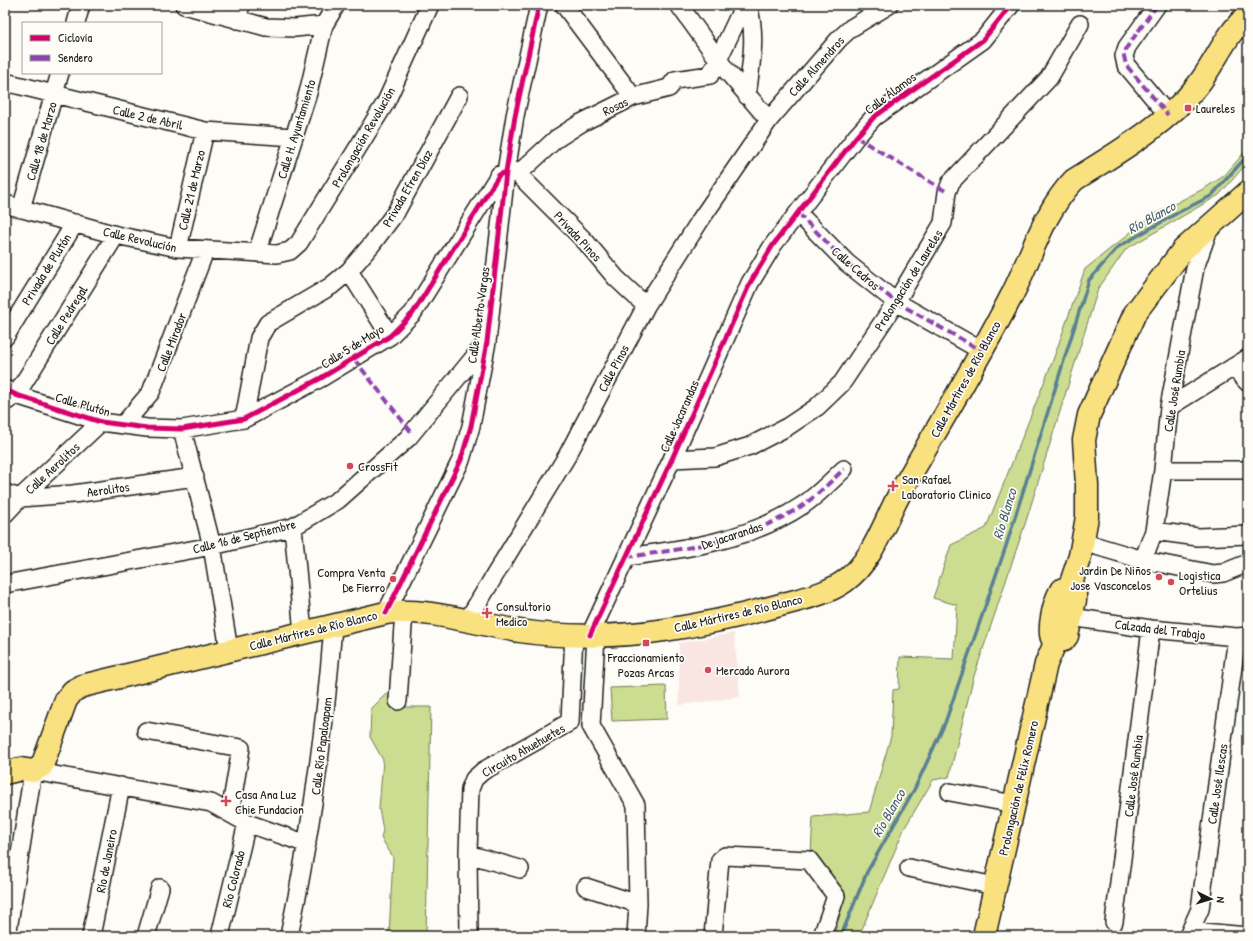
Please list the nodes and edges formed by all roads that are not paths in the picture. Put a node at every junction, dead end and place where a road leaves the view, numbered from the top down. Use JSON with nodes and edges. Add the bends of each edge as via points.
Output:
{"nodes":[{"id":1,"x":81,"y":5,"type":"edge"},
{"id":2,"x":184,"y":5,"type":"edge"},
{"id":3,"x":336,"y":5,"type":"edge"},
{"id":4,"x":430,"y":5,"type":"edge"},
{"id":5,"x":539,"y":5,"type":"edge"},
{"id":6,"x":564,"y":5,"type":"edge"},
{"id":7,"x":679,"y":5,"type":"edge"},
{"id":8,"x":744,"y":5,"type":"edge"},
{"id":9,"x":748,"y":5,"type":"edge"},
{"id":10,"x":889,"y":5,"type":"edge"},
{"id":11,"x":1011,"y":5,"type":"edge"},
{"id":12,"x":1157,"y":5,"type":"edge"},
{"id":13,"x":239,"y":13,"type":"edge"},
{"id":14,"x":1248,"y":15,"type":"edge"},
{"id":15,"x":76,"y":22,"type":"edge"},
{"id":16,"x":1080,"y":24,"type":"dead end"},
{"id":17,"x":324,"y":25,"type":"junction"},
{"id":18,"x":718,"y":60,"type":"junction"},
{"id":19,"x":60,"y":74,"type":"edge"},
{"id":20,"x":5,"y":82,"type":"edge"},
{"id":21,"x":54,"y":95,"type":"junction"},
{"id":22,"x":459,"y":96,"type":"dead end"},
{"id":23,"x":747,"y":96,"type":"junction"},
{"id":24,"x":633,"y":98,"type":"junction"},
{"id":25,"x":1168,"y":115,"type":"junction"},
{"id":26,"x":769,"y":120,"type":"junction"},
{"id":27,"x":205,"y":131,"type":"junction"},
{"id":28,"x":294,"y":138,"type":"junction"},
{"id":29,"x":512,"y":173,"type":"junction"},
{"id":30,"x":1248,"y":192,"type":"edge"},
{"id":31,"x":5,"y":204,"type":"edge"},
{"id":32,"x":1248,"y":206,"type":"edge"},
{"id":33,"x":21,"y":209,"type":"junction"},
{"id":34,"x":798,"y":213,"type":"junction"},
{"id":35,"x":1215,"y":220,"type":"junction"},
{"id":36,"x":75,"y":223,"type":"junction"},
{"id":37,"x":116,"y":234,"type":"junction"},
{"id":38,"x":178,"y":248,"type":"junction"},
{"id":39,"x":205,"y":251,"type":"junction"},
{"id":40,"x":257,"y":253,"type":"junction"},
{"id":41,"x":277,"y":254,"type":"joint"},
{"id":42,"x":349,"y":271,"type":"junction"},
{"id":43,"x":896,"y":302,"type":"junction"},
{"id":44,"x":646,"y":306,"type":"junction"},
{"id":45,"x":390,"y":336,"type":"junction"},
{"id":46,"x":5,"y":337,"type":"edge"},
{"id":47,"x":487,"y":342,"type":"junction"},
{"id":48,"x":982,"y":352,"type":"junction"},
{"id":49,"x":1248,"y":358,"type":"edge"},
{"id":50,"x":1233,"y":367,"type":"junction"},
{"id":51,"x":1248,"y":383,"type":"edge"},
{"id":52,"x":9,"y":395,"type":"edge"},
{"id":53,"x":1169,"y":407,"type":"junction"},
{"id":54,"x":244,"y":419,"type":"junction"},
{"id":55,"x":101,"y":422,"type":"junction"},
{"id":56,"x":123,"y":425,"type":"junction"},
{"id":57,"x":182,"y":429,"type":"junction"},
{"id":58,"x":672,"y":459,"type":"junction"},
{"id":59,"x":844,"y":469,"type":"dead end"},
{"id":60,"x":1163,"y":470,"type":"junction"},
{"id":61,"x":1248,"y":470,"type":"edge"},
{"id":62,"x":195,"y":477,"type":"junction"},
{"id":63,"x":13,"y":495,"type":"edge"},
{"id":64,"x":5,"y":514,"type":"edge"},
{"id":65,"x":292,"y":527,"type":"junction"},
{"id":66,"x":1154,"y":531,"type":"junction"},
{"id":67,"x":1248,"y":534,"type":"edge"},
{"id":68,"x":1083,"y":542,"type":"junction"},
{"id":69,"x":212,"y":546,"type":"junction"},
{"id":70,"x":626,"y":557,"type":"junction"},
{"id":71,"x":1143,"y":560,"type":"junction"},
{"id":72,"x":1248,"y":563,"type":"edge"},
{"id":73,"x":5,"y":584,"type":"edge"},
{"id":74,"x":1069,"y":589,"type":"junction"},
{"id":75,"x":395,"y":612,"type":"junction"},
{"id":76,"x":1071,"y":617,"type":"junction"},
{"id":77,"x":467,"y":621,"type":"junction"},
{"id":78,"x":333,"y":626,"type":"junction"},
{"id":79,"x":1151,"y":629,"type":"junction"},
{"id":80,"x":303,"y":633,"type":"junction"},
{"id":81,"x":587,"y":634,"type":"junction"},
{"id":82,"x":1243,"y":637,"type":"edge"},
{"id":83,"x":1056,"y":641,"type":"junction"},
{"id":84,"x":229,"y":650,"type":"junction"},
{"id":85,"x":398,"y":701,"type":"dead end"},
{"id":86,"x":146,"y":731,"type":"dead end"},
{"id":87,"x":16,"y":768,"type":"edge"},
{"id":88,"x":121,"y":786,"type":"junction"},
{"id":89,"x":950,"y":792,"type":"dead end"},
{"id":90,"x":1014,"y":804,"type":"junction"},
{"id":91,"x":230,"y":813,"type":"junction"},
{"id":92,"x":247,"y":823,"type":"junction"},
{"id":93,"x":307,"y":844,"type":"junction"},
{"id":94,"x":468,"y":854,"type":"junction"},
{"id":95,"x":520,"y":868,"type":"dead end"},
{"id":96,"x":910,"y":868,"type":"dead end"},
{"id":97,"x":995,"y":886,"type":"junction"},
{"id":98,"x":586,"y":887,"type":"dead end"},
{"id":99,"x":160,"y":888,"type":"dead end"},
{"id":100,"x":638,"y":904,"type":"junction"},
{"id":101,"x":1114,"y":922,"type":"dead end"},
{"id":102,"x":1190,"y":933,"type":"edge"},
{"id":103,"x":7,"y":936,"type":"edge"},
{"id":104,"x":91,"y":936,"type":"edge"},
{"id":105,"x":146,"y":936,"type":"edge"},
{"id":106,"x":220,"y":936,"type":"edge"},
{"id":107,"x":290,"y":936,"type":"edge"},
{"id":108,"x":469,"y":936,"type":"edge"},
{"id":109,"x":636,"y":936,"type":"edge"},
{"id":110,"x":713,"y":936,"type":"edge"},
{"id":111,"x":822,"y":936,"type":"edge"},
{"id":112,"x":984,"y":936,"type":"edge"},
{"id":113,"x":1247,"y":936,"type":"edge"}],
"edges":[{"from":1,"to":15,"type":"street"},
{"from":2,"to":13,"type":"street"},
{"from":3,"to":17,"type":"street","name":"Calle H. Ayuntamiento"},
{"from":4,"to":41,"type":"street","name":"Prolongación Revolución","via":[[386,102],[299,243],[290,251]]},
{"from":5,"to":29,"type":"street","name":"Calle Alberto Vargas","via":[[515,116]]},
{"from":6,"to":24,"type":"street"},
{"from":7,"to":18,"type":"street"},
{"from":8,"to":18,"type":"street","name":"Rosas"},
{"from":9,"to":23,"type":"street","via":[[754,35]]},
{"from":10,"to":26,"type":"street","name":"Calle Almendros","via":[[838,39]]},
{"from":11,"to":34,"type":"street","name":"Calle Álamos","via":[[983,40],[874,117]]},
{"from":12,"to":25,"type":"street","via":[[1127,47],[1124,56],[1126,65]]},
{"from":13,"to":17,"type":"street","via":[[266,27]]},
{"from":14,"to":25,"type":"main road","name":"Calle Mártires de Río Blanco","via":[[1231,33],[1197,86]]},
{"from":16,"to":43,"type":"street","name":"Prolongación de Laureles","via":[[1049,78],[951,182],[947,192],[943,223]]},
{"from":17,"to":28,"type":"street","name":"Calle H. Ayuntamiento"},
{"from":18,"to":23,"type":"street"},
{"from":18,"to":24,"type":"street","name":"Rosas","via":[[707,76],[675,80],[669,88]]},
{"from":19,"to":21,"type":"street","name":"Calle 18 de Marzo"},
{"from":20,"to":21,"type":"street","name":"Calle 2 de Abril"},
{"from":21,"to":27,"type":"street","name":"Calle 2 de Abril"},
{"from":21,"to":33,"type":"street","name":"Calle 18 de Marzo"},
{"from":22,"to":42,"type":"street","name":"Privada Efren Díaz","via":[[396,212]]},
{"from":23,"to":26,"type":"street"},
{"from":24,"to":29,"type":"street","name":"Rosas","via":[[581,123]]},
{"from":25,"to":48,"type":"main road","name":"Calle Mártires de Río Blanco","via":[[1074,180],[1062,193],[1051,208],[1014,291]]},
{"from":26,"to":44,"type":"street","name":"Calle Pinos","via":[[701,219]]},
{"from":27,"to":28,"type":"street","name":"Calle 2 de Abril"},
{"from":27,"to":38,"type":"street","name":"Calle 21 de Marzo"},
{"from":28,"to":40,"type":"street","name":"Calle H. Ayuntamiento"},
{"from":29,"to":44,"type":"street","name":"Privada Pinos","via":[[585,241],[616,278]]},
{"from":29,"to":45,"type":"street","name":"Calle 5 de Mayo","via":[[499,175],[413,314]]},
{"from":29,"to":47,"type":"street","name":"Calle Alberto Vargas"},
{"from":30,"to":35,"type":"main road"},
{"from":31,"to":33,"type":"street","name":"Calle Revolución"},
{"from":32,"to":35,"type":"street"},
{"from":33,"to":36,"type":"street","name":"Calle Revolución"},
{"from":34,"to":43,"type":"street","name":"Calle Cedros","via":[[847,263]]},
{"from":34,"to":58,"type":"street","name":"Calle Jacarandas","via":[[773,245],[750,283]]},
{"from":35,"to":53,"type":"street","name":"Calle José Rumbia","via":[[1195,268]]},
{"from":35,"to":68,"type":"main road","via":[[1183,250],[1135,313],[1089,415],[1084,440],[1088,500]]},
{"from":36,"to":37,"type":"street","name":"Calle Revolución"},
{"from":36,"to":46,"type":"street","name":"Privada de Plutón"},
{"from":37,"to":38,"type":"street","name":"Calle Revolución"},
{"from":37,"to":52,"type":"street","name":"Calle Pedregal"},
{"from":38,"to":39,"type":"street","name":"Calle Revolución"},
{"from":39,"to":40,"type":"street","name":"Calle Revolución"},
{"from":39,"to":56,"type":"street","name":"Calle Mirador","via":[[151,392]]},
{"from":40,"to":41,"type":"street","name":"Calle Revolución"},
{"from":42,"to":45,"type":"street"},
{"from":42,"to":54,"type":"street","name":"Privada Efren Díaz","via":[[331,286],[268,323],[259,338]]},
{"from":43,"to":48,"type":"street","name":"Calle Cedros"},
{"from":43,"to":58,"type":"street","name":"Prolongación de Laureles","via":[[842,383],[817,407],[787,427],[750,446],[714,457]]},
{"from":44,"to":77,"type":"street","name":"Calle Pinos","via":[[567,456]]},
{"from":45,"to":54,"type":"street","name":"Calle 5 de Mayo","via":[[321,378]]},
{"from":47,"to":65,"type":"street","name":"Calle 16 de Septiembre","via":[[408,438],[338,500]]},
{"from":47,"to":75,"type":"street","name":"Calle Alberto Vargas","via":[[472,426],[461,460]]},
{"from":48,"to":81,"type":"main road","name":"Calle Mártires de Río Blanco","via":[[859,568],[845,581],[822,594],[750,614],[663,630]]},
{"from":49,"to":50,"type":"street"},
{"from":50,"to":51,"type":"street"},
{"from":50,"to":53,"type":"street"},
{"from":52,"to":55,"type":"street","name":"Calle Plutón"},
{"from":53,"to":60,"type":"street","name":"Calle José Rumbia"},
{"from":54,"to":57,"type":"street","name":"Calle 5 de Mayo"},
{"from":55,"to":56,"type":"street","name":"Calle Plutón"},
{"from":55,"to":63,"type":"street","name":"Calle Aerolitos"},
{"from":56,"to":57,"type":"street","name":"Calle Plutón"},
{"from":57,"to":62,"type":"street"},
{"from":58,"to":70,"type":"street","name":"Calle Jacarandas"},
{"from":59,"to":70,"type":"street","name":"De jacarandas","via":[[803,505],[756,530],[685,549]]},
{"from":60,"to":61,"type":"street"},
{"from":60,"to":66,"type":"street","name":"Calle José Rumbia"},
{"from":62,"to":63,"type":"street","name":"Aerolitos","via":[[73,494]]},
{"from":62,"to":69,"type":"street"},
{"from":63,"to":64,"type":"street","name":"Calle Aerolitos"},
{"from":65,"to":69,"type":"street","name":"Calle 16 de Septiembre"},
{"from":65,"to":80,"type":"street"},
{"from":66,"to":67,"type":"street","via":[[1198,537]]},
{"from":66,"to":71,"type":"street","name":"Calle José Rumbia"},
{"from":68,"to":71,"type":"street"},
{"from":68,"to":74,"type":"main road"},
{"from":69,"to":73,"type":"street","name":"Calle 16 de Septiembre"},
{"from":69,"to":84,"type":"street"},
{"from":70,"to":81,"type":"street","name":"Calle Jacarandas"},
{"from":71,"to":72,"type":"street","via":[[1213,574],[1223,573]]},
{"from":74,"to":76,"type":"main road","via":[[1075,597]]},
{"from":74,"to":83,"type":"main road","via":[[1063,589],[1058,594],[1050,633]]},
{"from":75,"to":77,"type":"main road","name":"Calle Mártires de Río Blanco"},
{"from":75,"to":78,"type":"main road","name":"Calle Mártires de Río Blanco"},
{"from":75,"to":85,"type":"street"},
{"from":76,"to":79,"type":"street","name":"Calzada del Trabajo"},
{"from":76,"to":83,"type":"main road","via":[[1066,638]]},
{"from":77,"to":81,"type":"main road","name":"Calle Mártires de Río Blanco","via":[[527,632]]},
{"from":78,"to":80,"type":"main road","name":"Calle Mártires de Río Blanco"},
{"from":78,"to":93,"type":"street","name":"Calle Río Papaloapam","via":[[328,689]]},
{"from":79,"to":82,"type":"street","name":"Calzada del Trabajo"},
{"from":79,"to":101,"type":"street","name":"Calle José Rumbia"},
{"from":80,"to":84,"type":"main road","name":"Calle Mártires de Río Blanco"},
{"from":81,"to":94,"type":"street","name":"Circuito Ahuehuetes","via":[[570,722],[483,771],[474,779],[470,789]]},
{"from":81,"to":100,"type":"street","via":[[591,726],[636,805]]},
{"from":82,"to":102,"type":"street","name":"Calle José Ilescas","via":[[1200,908]]},
{"from":83,"to":90,"type":"main road","name":"Prolongación de Félix Romero","via":[[1046,664]]},
{"from":84,"to":87,"type":"main road","name":"Calle Mártires de Río Blanco","via":[[78,688],[66,700],[43,764],[39,768]]},
{"from":86,"to":91,"type":"street","via":[[241,748]]},
{"from":87,"to":88,"type":"street"},
{"from":87,"to":103,"type":"street"},
{"from":88,"to":91,"type":"street","via":[[212,803]]},
{"from":88,"to":104,"type":"street","name":"Río de Janeiro"},
{"from":89,"to":90,"type":"street"},
{"from":90,"to":97,"type":"main road","name":"Prolongación de Félix Romero"},
{"from":91,"to":92,"type":"street"},
{"from":92,"to":93,"type":"street"},
{"from":92,"to":106,"type":"street","name":"Río Colorado"},
{"from":93,"to":107,"type":"street","name":"Calle Río Papaloapam"},
{"from":94,"to":95,"type":"street"},
{"from":94,"to":108,"type":"street","name":"Circuito Ahuehuetes"},
{"from":96,"to":97,"type":"street"},
{"from":97,"to":112,"type":"main road","name":"Prolongación de Félix Romero"},
{"from":98,"to":100,"type":"street"},
{"from":99,"to":105,"type":"street"},
{"from":100,"to":109,"type":"street"},
{"from":102,"to":113,"type":"street"},
{"from":110,"to":111,"type":"street","via":[[720,860],[725,856],[808,860],[836,896]]}]}
